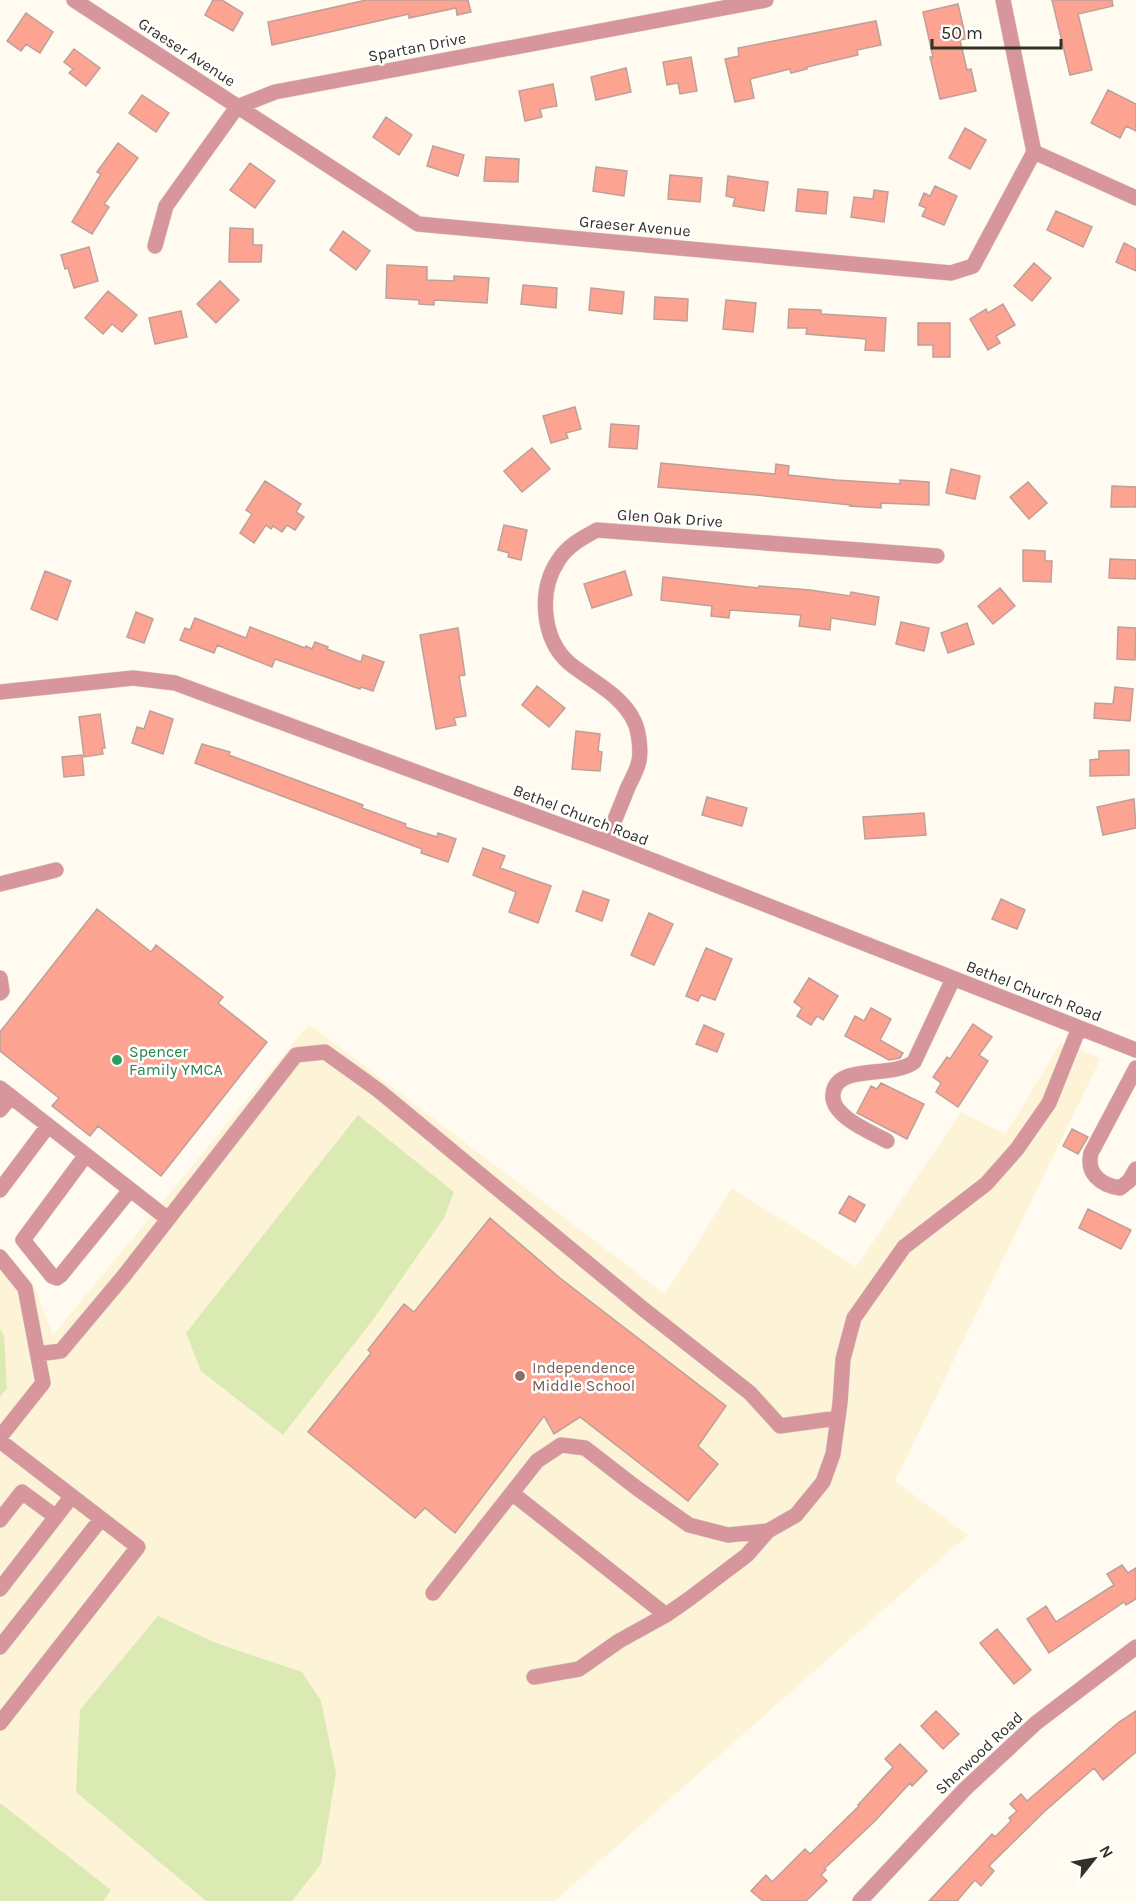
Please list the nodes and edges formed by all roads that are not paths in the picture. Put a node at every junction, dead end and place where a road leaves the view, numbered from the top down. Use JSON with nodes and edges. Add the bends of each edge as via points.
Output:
{"nodes":[{"id":1,"x":74,"y":0,"type":"edge"},
{"id":2,"x":766,"y":0,"type":"edge"},
{"id":3,"x":1003,"y":0,"type":"edge"},
{"id":4,"x":237,"y":107,"type":"junction"},
{"id":5,"x":1034,"y":152,"type":"junction"},
{"id":6,"x":1136,"y":198,"type":"edge"},
{"id":7,"x":154,"y":246,"type":"dead end"},
{"id":8,"x":937,"y":556,"type":"dead end"},
{"id":9,"x":0,"y":692,"type":"edge"},
{"id":10,"x":606,"y":843,"type":"junction"},
{"id":11,"x":56,"y":870,"type":"dead end"},
{"id":12,"x":0,"y":884,"type":"edge"},
{"id":13,"x":0,"y":978,"type":"edge"},
{"id":14,"x":953,"y":979,"type":"junction"},
{"id":15,"x":0,"y":993,"type":"edge"},
{"id":16,"x":1079,"y":1028,"type":"junction"},
{"id":17,"x":1136,"y":1050,"type":"edge"},
{"id":18,"x":1136,"y":1068,"type":"edge"},
{"id":19,"x":5,"y":1092,"type":"edge"},
{"id":20,"x":0,"y":1110,"type":"edge"},
{"id":21,"x":48,"y":1126,"type":"junction"},
{"id":22,"x":887,"y":1141,"type":"dead end"},
{"id":23,"x":86,"y":1155,"type":"junction"},
{"id":24,"x":1136,"y":1169,"type":"edge"},
{"id":25,"x":0,"y":1190,"type":"edge"},
{"id":26,"x":130,"y":1190,"type":"junction"},
{"id":27,"x":168,"y":1220,"type":"junction"},
{"id":28,"x":0,"y":1257,"type":"edge"},
{"id":29,"x":38,"y":1354,"type":"junction"},
{"id":30,"x":838,"y":1418,"type":"junction"},
{"id":31,"x":0,"y":1439,"type":"edge"},
{"id":32,"x":512,"y":1493,"type":"junction"},
{"id":33,"x":72,"y":1496,"type":"junction"},
{"id":34,"x":56,"y":1517,"type":"junction"},
{"id":35,"x":101,"y":1519,"type":"junction"},
{"id":36,"x":0,"y":1520,"type":"edge"},
{"id":37,"x":768,"y":1532,"type":"junction"},
{"id":38,"x":0,"y":1589,"type":"edge"},
{"id":39,"x":434,"y":1593,"type":"dead end"},
{"id":40,"x":666,"y":1615,"type":"junction"},
{"id":41,"x":0,"y":1647,"type":"edge"},
{"id":42,"x":1136,"y":1647,"type":"edge"},
{"id":43,"x":534,"y":1677,"type":"dead end"},
{"id":44,"x":0,"y":1723,"type":"edge"},
{"id":45,"x":860,"y":1901,"type":"edge"}],
"edges":[{"from":1,"to":4,"type":"street","name":"Graeser Avenue"},
{"from":2,"to":4,"type":"street","name":"Spartan Drive","via":[[275,92]]},
{"from":3,"to":5,"type":"street"},
{"from":4,"to":5,"type":"street","name":"Graeser Avenue","via":[[418,224],[951,273],[973,266]]},
{"from":4,"to":7,"type":"street","via":[[166,206]]},
{"from":5,"to":6,"type":"street"},
{"from":8,"to":10,"type":"street","name":"Glen Oak Drive","via":[[597,530],[575,542],[557,561],[546,589],[545,614],[553,640],[568,662],[620,702],[634,721],[639,741],[639,761]]},
{"from":9,"to":10,"type":"street","name":"Bethel Church Road","via":[[133,678],[175,683]]},
{"from":10,"to":14,"type":"street","name":"Bethel Church Road"},
{"from":11,"to":12,"type":"street"},
{"from":13,"to":15,"type":"street"},
{"from":14,"to":16,"type":"street","name":"Bethel Church Road"},
{"from":14,"to":22,"type":"street","via":[[914,1062],[905,1069],[846,1076],[836,1083],[833,1098],[844,1116]]},
{"from":16,"to":17,"type":"street","name":"Bethel Church Road"},
{"from":16,"to":30,"type":"street","via":[[1049,1103],[1017,1149],[986,1184],[904,1247],[854,1318],[843,1359]]},
{"from":18,"to":24,"type":"street","via":[[1089,1160],[1097,1179],[1110,1187],[1120,1188]]},
{"from":19,"to":20,"type":"street"},
{"from":19,"to":21,"type":"street"},
{"from":21,"to":23,"type":"street"},
{"from":21,"to":25,"type":"street"},
{"from":23,"to":26,"type":"street"},
{"from":23,"to":26,"type":"street","via":[[23,1240],[52,1276],[61,1275]]},
{"from":26,"to":27,"type":"street"},
{"from":27,"to":29,"type":"street","via":[[61,1352]]},
{"from":27,"to":30,"type":"street","via":[[296,1056],[325,1052],[378,1090],[750,1393],[780,1426]]},
{"from":28,"to":29,"type":"street","via":[[25,1288]]},
{"from":29,"to":31,"type":"street","via":[[43,1383]]},
{"from":30,"to":37,"type":"street","via":[[833,1454],[823,1482],[796,1515]]},
{"from":31,"to":33,"type":"street"},
{"from":32,"to":37,"type":"street","via":[[537,1461],[561,1445],[585,1448],[688,1525],[728,1535]]},
{"from":32,"to":39,"type":"street"},
{"from":32,"to":40,"type":"street"},
{"from":33,"to":34,"type":"street"},
{"from":33,"to":35,"type":"street"},
{"from":34,"to":36,"type":"street","via":[[22,1492]]},
{"from":34,"to":38,"type":"street"},
{"from":35,"to":41,"type":"street"},
{"from":35,"to":44,"type":"street","via":[[138,1547]]},
{"from":37,"to":40,"type":"street","via":[[747,1555]]},
{"from":40,"to":43,"type":"street","via":[[579,1669]]},
{"from":42,"to":45,"type":"street","name":"Sherwood Road","via":[[1036,1724],[965,1789]]}]}
